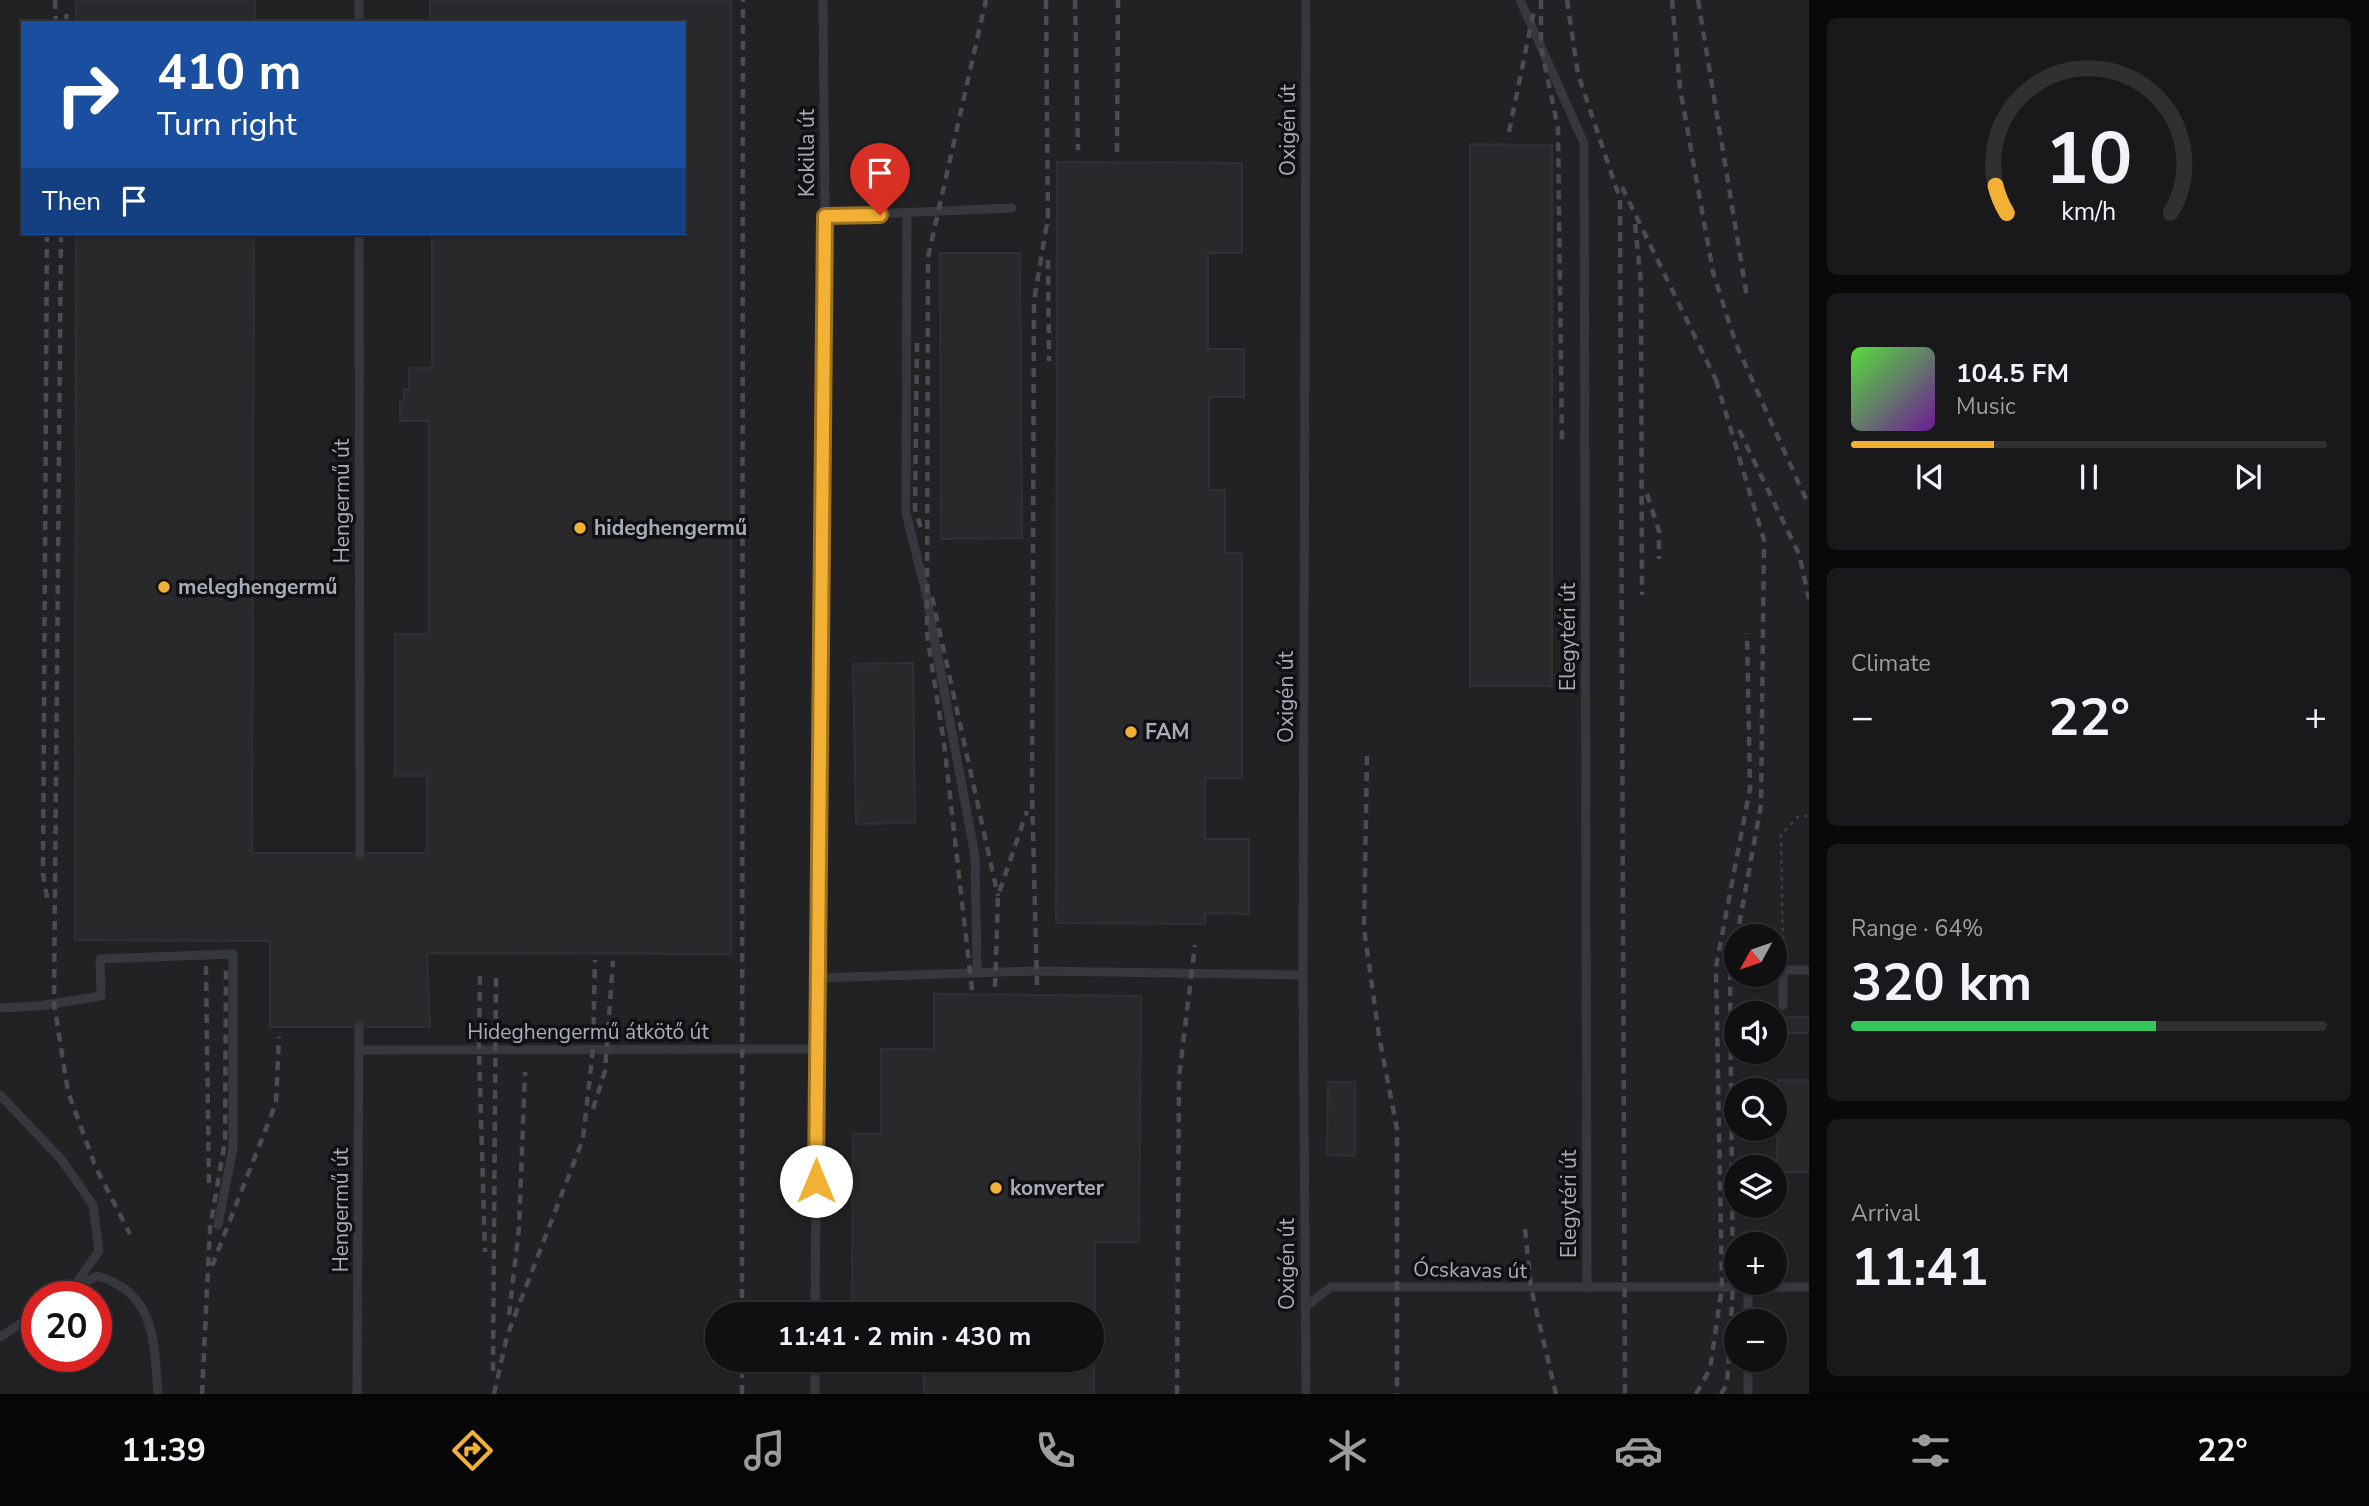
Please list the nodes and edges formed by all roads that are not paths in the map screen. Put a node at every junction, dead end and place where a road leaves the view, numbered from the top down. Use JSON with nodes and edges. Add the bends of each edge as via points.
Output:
{"nodes":[{"id":1,"x":359,"y":0,"type":"edge"},
{"id":2,"x":823,"y":0,"type":"edge"},
{"id":3,"x":1306,"y":0,"type":"edge"},
{"id":4,"x":1520,"y":0,"type":"edge"},
{"id":5,"x":359,"y":21,"type":"edge"},
{"id":6,"x":1012,"y":208,"type":"dead end"},
{"id":7,"x":907,"y":215,"type":"junction"},
{"id":8,"x":825,"y":216,"type":"junction"},
{"id":9,"x":359,"y":235,"type":"edge"},
{"id":10,"x":360,"y":853,"type":"dead end"},
{"id":11,"x":1809,"y":970,"type":"edge"},
{"id":12,"x":977,"y":971,"type":"junction"},
{"id":13,"x":1303,"y":975,"type":"junction"},
{"id":14,"x":819,"y":978,"type":"junction"},
{"id":15,"x":1783,"y":1001,"type":"edge"},
{"id":16,"x":0,"y":1008,"type":"edge"},
{"id":17,"x":359,"y":1027,"type":"dead end"},
{"id":18,"x":817,"y":1049,"type":"junction"},
{"id":19,"x":359,"y":1050,"type":"junction"},
{"id":20,"x":0,"y":1095,"type":"edge"},
{"id":21,"x":218,"y":1225,"type":"dead end"},
{"id":22,"x":78,"y":1281,"type":"edge"},
{"id":23,"x":87,"y":1281,"type":"edge"},
{"id":24,"x":1724,"y":1287,"type":"edge"},
{"id":25,"x":1787,"y":1287,"type":"edge"},
{"id":26,"x":1809,"y":1287,"type":"edge"},
{"id":27,"x":1587,"y":1288,"type":"junction"},
{"id":28,"x":815,"y":1302,"type":"edge"},
{"id":29,"x":1305,"y":1307,"type":"junction"},
{"id":30,"x":21,"y":1323,"type":"edge"},
{"id":31,"x":0,"y":1337,"type":"edge"},
{"id":32,"x":815,"y":1372,"type":"edge"},
{"id":33,"x":1748,"y":1372,"type":"edge"},
{"id":34,"x":158,"y":1394,"type":"edge"},
{"id":35,"x":357,"y":1394,"type":"edge"},
{"id":36,"x":815,"y":1394,"type":"edge"},
{"id":37,"x":1306,"y":1394,"type":"edge"},
{"id":38,"x":1748,"y":1394,"type":"edge"}],
"edges":[{"from":1,"to":5,"type":"lane"},
{"from":2,"to":8,"type":"lane","name":"Kokilla út"},
{"from":3,"to":13,"type":"lane","name":"Oxigén út"},
{"from":4,"to":27,"type":"lane","name":"Elegytéri út","via":[[1584,143]]},
{"from":6,"to":7,"type":"lane"},
{"from":7,"to":8,"type":"lane"},
{"from":7,"to":12,"type":"lane","via":[[906,513],[926,593],[975,856]]},
{"from":8,"to":14,"type":"lane","name":"Kokilla út"},
{"from":9,"to":10,"type":"lane","name":"Hengermű út"},
{"from":11,"to":15,"type":"lane","via":[[1783,970]]},
{"from":12,"to":13,"type":"lane"},
{"from":12,"to":14,"type":"lane"},
{"from":13,"to":29,"type":"lane","name":"Oxigén út"},
{"from":14,"to":18,"type":"lane","name":"Kokilla út"},
{"from":16,"to":21,"type":"lane","via":[[101,996],[100,959],[233,954],[233,1147]]},
{"from":17,"to":19,"type":"lane","name":"Hengermű út"},
{"from":18,"to":19,"type":"lane","name":"Hideghengermű átkötő út"},
{"from":18,"to":28,"type":"lane","name":"Kokilla út"},
{"from":19,"to":35,"type":"lane","name":"Hengermű út"},
{"from":20,"to":22,"type":"lane","via":[[61,1159],[93,1205],[99,1251]]},
{"from":23,"to":34,"type":"lane","via":[[97,1276],[114,1280],[131,1291],[147,1315]]},
{"from":24,"to":27,"type":"lane","name":"Ócskavas út"},
{"from":25,"to":26,"type":"lane","name":"Ócskavas út"},
{"from":27,"to":29,"type":"lane","name":"Ócskavas út","via":[[1331,1287]]},
{"from":29,"to":37,"type":"lane","name":"Oxigén út"},
{"from":30,"to":31,"type":"lane"},
{"from":32,"to":36,"type":"lane"},
{"from":33,"to":38,"type":"lane"}]}
